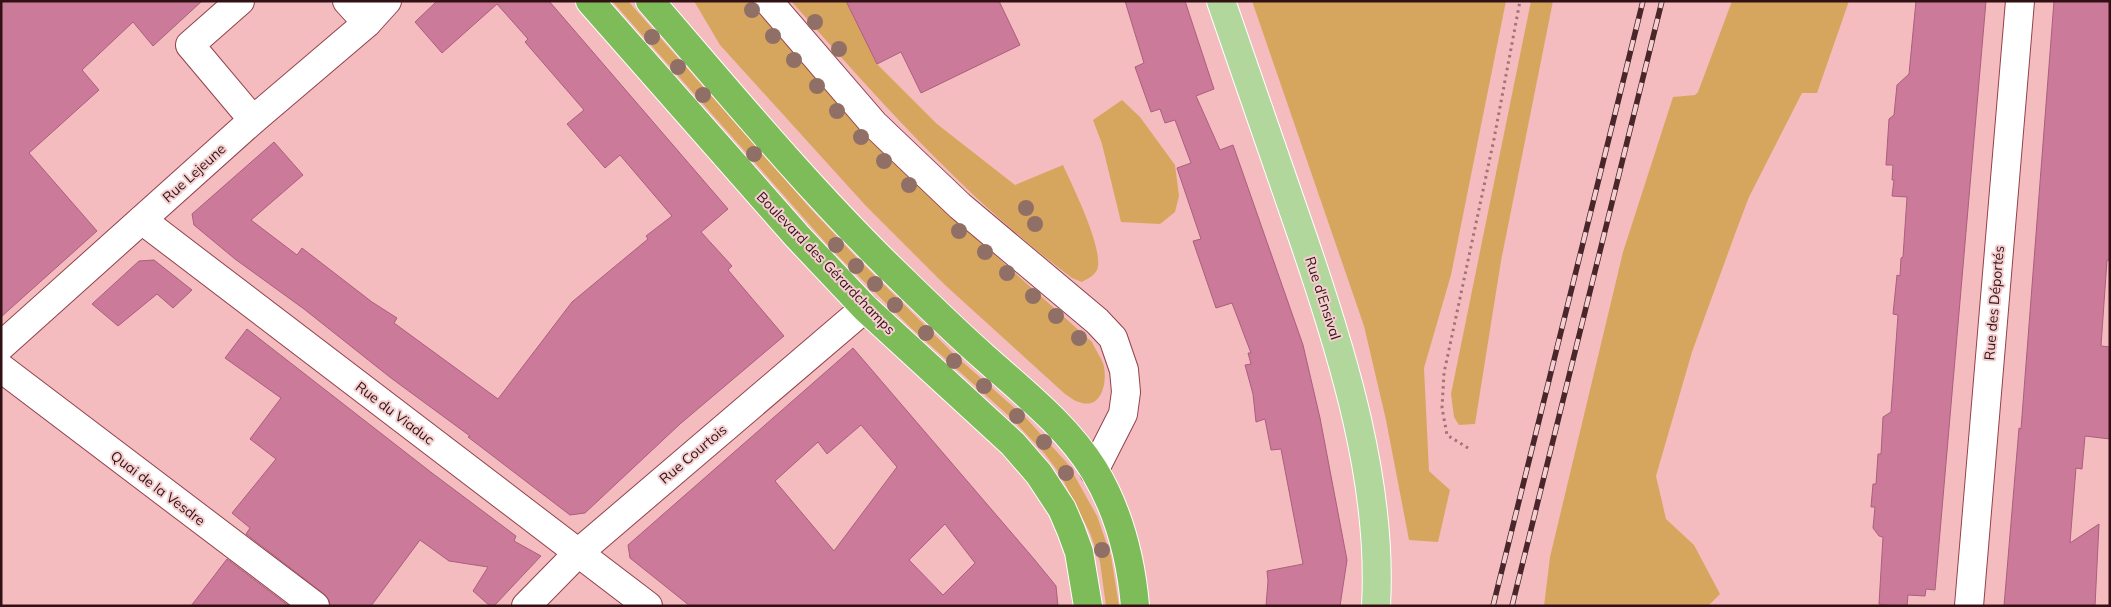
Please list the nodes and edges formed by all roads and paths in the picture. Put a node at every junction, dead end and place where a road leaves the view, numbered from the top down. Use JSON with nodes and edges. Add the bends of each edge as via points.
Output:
{"nodes":[{"id":1,"x":240,"y":1,"type":"edge"},
{"id":2,"x":347,"y":1,"type":"edge"},
{"id":3,"x":388,"y":1,"type":"edge"},
{"id":4,"x":590,"y":1,"type":"edge"},
{"id":5,"x":650,"y":1,"type":"edge"},
{"id":6,"x":768,"y":1,"type":"edge"},
{"id":7,"x":1221,"y":1,"type":"edge"},
{"id":8,"x":1520,"y":1,"type":"edge"},
{"id":9,"x":2020,"y":1,"type":"edge"},
{"id":10,"x":367,"y":22,"type":"junction"},
{"id":11,"x":253,"y":120,"type":"junction"},
{"id":12,"x":142,"y":220,"type":"junction"},
{"id":13,"x":865,"y":308,"type":"junction"},
{"id":14,"x":1,"y":346,"type":"edge"},
{"id":15,"x":1,"y":368,"type":"edge"},
{"id":16,"x":1468,"y":448,"type":"dead end"},
{"id":17,"x":1094,"y":471,"type":"junction"},
{"id":18,"x":578,"y":552,"type":"junction"},
{"id":19,"x":316,"y":606,"type":"edge"},
{"id":20,"x":526,"y":606,"type":"edge"},
{"id":21,"x":648,"y":606,"type":"edge"},
{"id":22,"x":1088,"y":606,"type":"edge"},
{"id":23,"x":1135,"y":606,"type":"edge"},
{"id":24,"x":1376,"y":606,"type":"edge"},
{"id":25,"x":1969,"y":606,"type":"edge"}],
"edges":[{"from":1,"to":11,"type":"street","via":[[190,45]]},
{"from":2,"to":10,"type":"street"},
{"from":3,"to":10,"type":"street","name":"Rue Lejeune"},
{"from":4,"to":13,"type":"highway","name":"Boulevard des Gérardchamps","via":[[797,236]]},
{"from":5,"to":17,"type":"highway","via":[[818,192],[960,336],[1051,416]]},
{"from":6,"to":17,"type":"street","via":[[874,124],[960,206],[1098,321],[1113,338],[1124,370],[1123,414]]},
{"from":7,"to":24,"type":"main road","name":"Rue d'Ensival","via":[[1329,314],[1348,382],[1370,494],[1378,578]]},
{"from":8,"to":16,"type":"path","via":[[1444,373],[1442,408],[1447,435]]},
{"from":9,"to":25,"type":"street","name":"Rue des Déportés"},
{"from":10,"to":11,"type":"street","name":"Rue Lejeune"},
{"from":11,"to":12,"type":"street","name":"Rue Lejeune"},
{"from":12,"to":14,"type":"street","name":"Rue Lejeune"},
{"from":12,"to":18,"type":"street","name":"Rue du Viaduc"},
{"from":13,"to":18,"type":"street","name":"Rue Courtois"},
{"from":13,"to":22,"type":"highway","name":"Boulevard des Gérardchamps","via":[[1013,444],[1039,474],[1062,509],[1071,530],[1079,552]]},
{"from":15,"to":19,"type":"street","name":"Quai de la Vesdre"},
{"from":17,"to":23,"type":"highway","via":[[1120,529]]},
{"from":18,"to":20,"type":"street","name":"Rue Courtois"},
{"from":18,"to":21,"type":"street","name":"Rue du Viaduc"}]}
